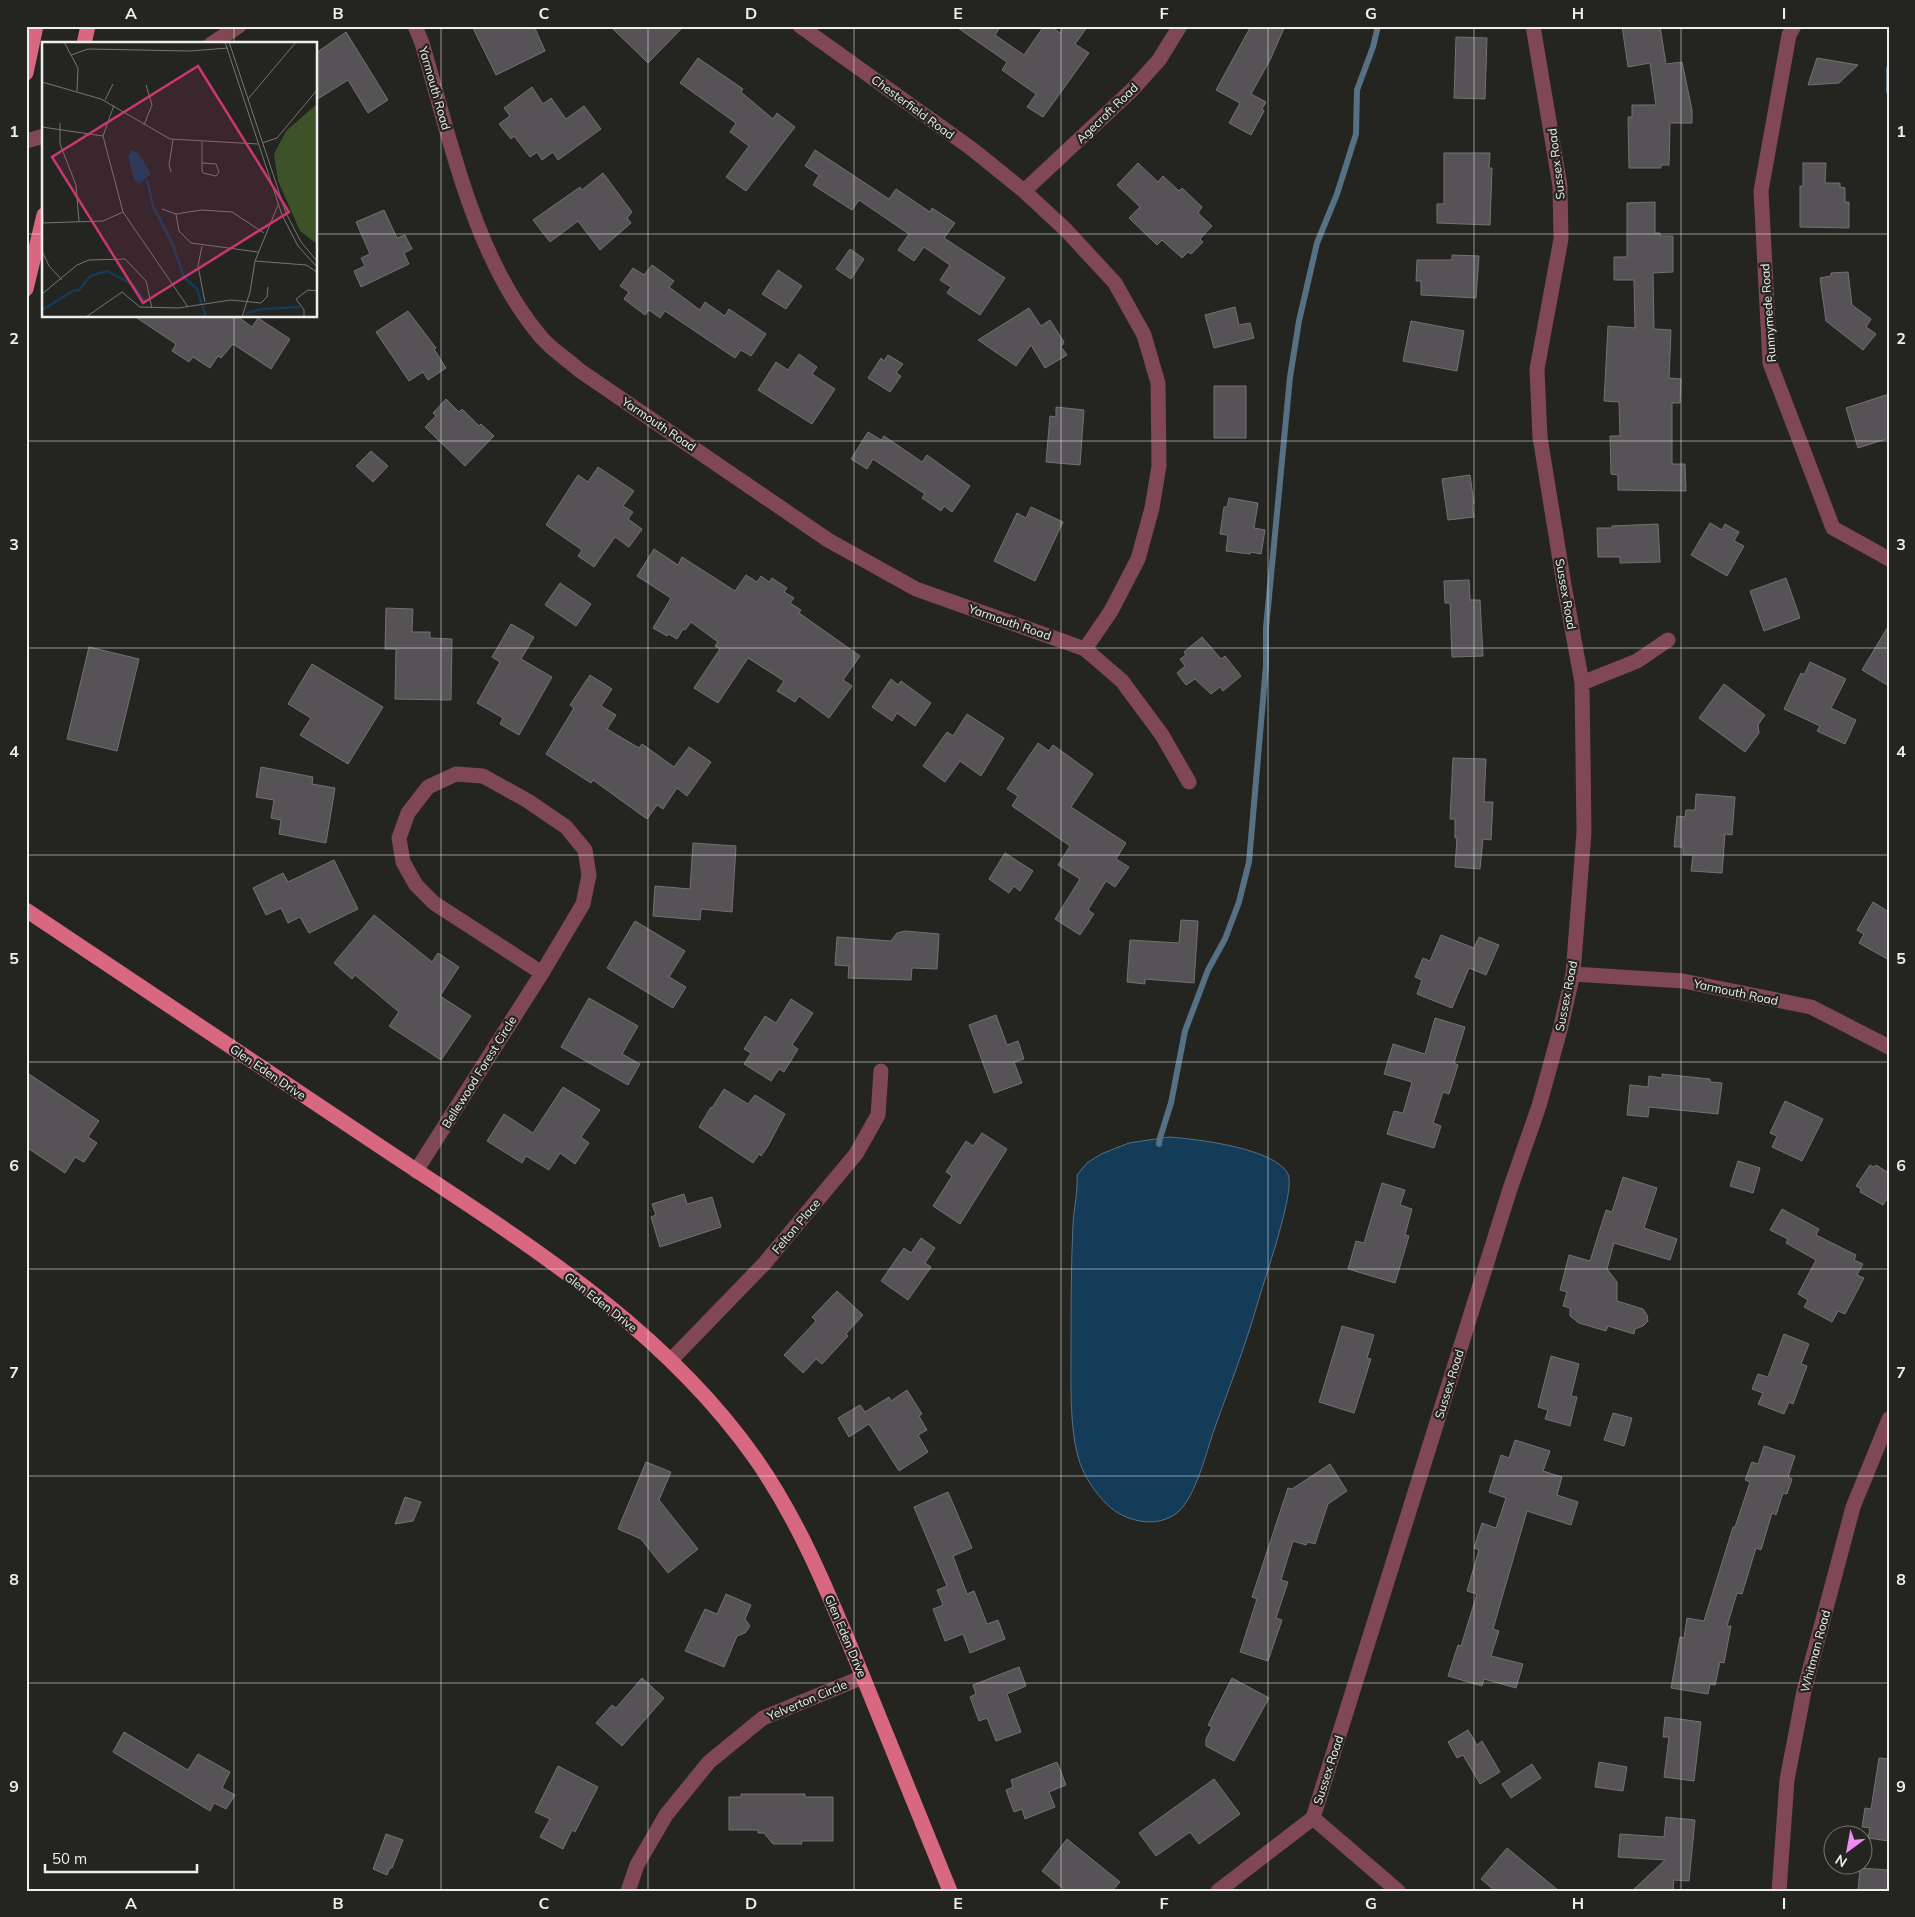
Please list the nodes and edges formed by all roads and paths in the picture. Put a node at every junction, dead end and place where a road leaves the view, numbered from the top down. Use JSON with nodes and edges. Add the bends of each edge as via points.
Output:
{"nodes":[{"id":1,"x":36,"y":26,"type":"edge"},
{"id":2,"x":88,"y":26,"type":"edge"},
{"id":3,"x":238,"y":26,"type":"edge"},
{"id":4,"x":415,"y":26,"type":"edge"},
{"id":5,"x":800,"y":26,"type":"edge"},
{"id":6,"x":1180,"y":26,"type":"edge"},
{"id":7,"x":1534,"y":26,"type":"edge"},
{"id":8,"x":1794,"y":26,"type":"edge"},
{"id":9,"x":84,"y":42,"type":"edge"},
{"id":10,"x":214,"y":42,"type":"edge"},
{"id":11,"x":26,"y":73,"type":"edge"},
{"id":12,"x":42,"y":137,"type":"edge"},
{"id":13,"x":26,"y":142,"type":"edge"},
{"id":14,"x":1024,"y":191,"type":"junction"},
{"id":15,"x":42,"y":223,"type":"edge"},
{"id":16,"x":26,"y":289,"type":"edge"},
{"id":17,"x":1889,"y":559,"type":"edge"},
{"id":18,"x":1668,"y":640,"type":"dead end"},
{"id":19,"x":1085,"y":649,"type":"junction"},
{"id":20,"x":1582,"y":683,"type":"junction"},
{"id":21,"x":1189,"y":782,"type":"dead end"},
{"id":22,"x":26,"y":910,"type":"edge"},
{"id":23,"x":542,"y":973,"type":"junction"},
{"id":24,"x":1573,"y":974,"type":"junction"},
{"id":25,"x":1889,"y":1047,"type":"edge"},
{"id":26,"x":881,"y":1071,"type":"dead end"},
{"id":27,"x":416,"y":1171,"type":"junction"},
{"id":28,"x":671,"y":1360,"type":"junction"},
{"id":29,"x":1889,"y":1419,"type":"edge"},
{"id":30,"x":863,"y":1677,"type":"junction"},
{"id":31,"x":1313,"y":1818,"type":"junction"},
{"id":32,"x":628,"y":1891,"type":"edge"},
{"id":33,"x":950,"y":1891,"type":"edge"},
{"id":34,"x":1218,"y":1891,"type":"edge"},
{"id":35,"x":1398,"y":1891,"type":"edge"},
{"id":36,"x":1779,"y":1891,"type":"edge"}],
"edges":[{"from":1,"to":11,"type":"main road"},
{"from":2,"to":9,"type":"main road"},
{"from":3,"to":10,"type":"street"},
{"from":4,"to":19,"type":"street","name":"Yarmouth Road","via":[[472,214],[517,305],[543,339],[579,370],[828,540],[916,589]]},
{"from":5,"to":14,"type":"street","name":"Chesterfield Road","via":[[972,149]]},
{"from":6,"to":14,"type":"street","name":"Agecroft Road","via":[[1159,60],[1132,90]]},
{"from":7,"to":20,"type":"street","name":"Sussex Road","via":[[1560,186],[1561,238],[1537,369],[1540,437]]},
{"from":8,"to":17,"type":"street","name":"Runnymede Road","via":[[1789,35],[1761,191],[1770,363],[1833,528]]},
{"from":12,"to":13,"type":"street"},
{"from":14,"to":19,"type":"street","via":[[1066,230],[1115,284],[1144,335],[1158,383],[1158,466],[1152,508],[1138,559],[1111,611]]},
{"from":15,"to":16,"type":"main road"},
{"from":18,"to":20,"type":"street","via":[[1637,661]]},
{"from":19,"to":21,"type":"street","name":"Yarmouth Road","via":[[1122,682],[1162,735]]},
{"from":20,"to":24,"type":"street","name":"Sussex Road","via":[[1584,832]]},
{"from":22,"to":27,"type":"main road","name":"Glen Eden Drive"},
{"from":23,"to":23,"type":"street","name":"Bellewood Forest Circle","via":[[583,904],[589,875],[585,850],[566,827],[528,800],[483,776],[456,774],[428,787],[408,813],[399,838],[403,862],[416,885],[434,903]]},
{"from":23,"to":27,"type":"street","name":"Bellewood Forest Circle"},
{"from":24,"to":25,"type":"street","name":"Yarmouth Road","via":[[1683,981],[1811,1007]]},
{"from":24,"to":31,"type":"street","name":"Sussex Road","via":[[1539,1106]]},
{"from":26,"to":28,"type":"street","name":"Felton Place","via":[[878,1115],[856,1154],[764,1264]]},
{"from":27,"to":28,"type":"main road","name":"Glen Eden Drive","via":[[598,1298]]},
{"from":28,"to":30,"type":"main road","name":"Glen Eden Drive","via":[[728,1421],[785,1507],[834,1606]]},
{"from":29,"to":36,"type":"street","name":"Whitman Road","via":[[1853,1507],[1804,1691],[1787,1780]]},
{"from":30,"to":32,"type":"street","name":"Yelverton Circle","via":[[764,1718],[709,1762],[666,1815],[637,1865]]},
{"from":30,"to":33,"type":"main road","name":"Glen Eden Drive"},
{"from":31,"to":34,"type":"street","name":"Sussex Road"},
{"from":31,"to":35,"type":"street"}]}
